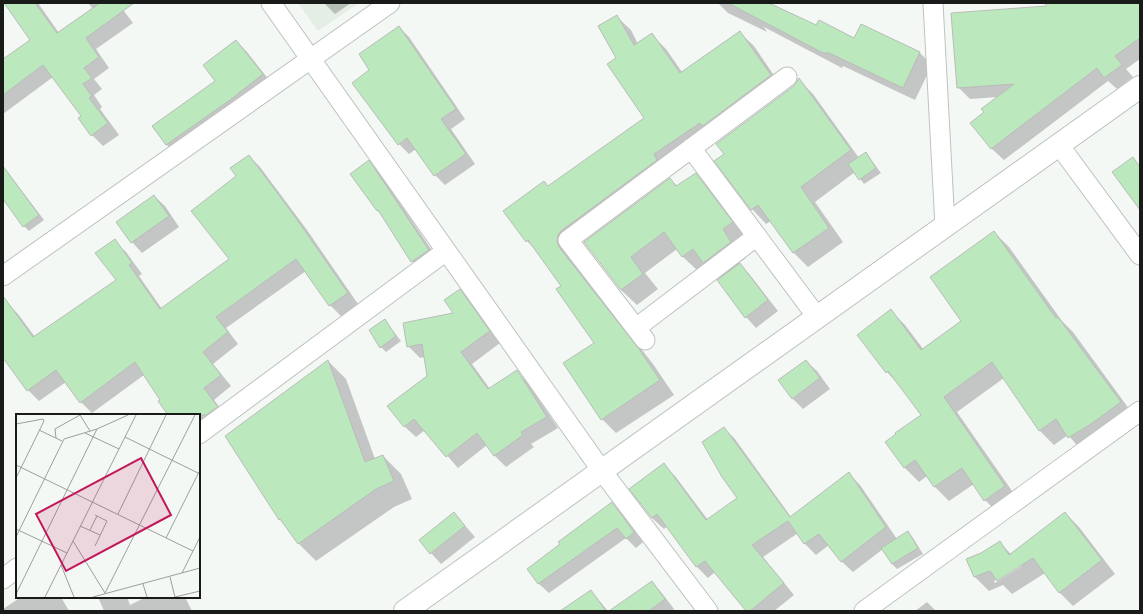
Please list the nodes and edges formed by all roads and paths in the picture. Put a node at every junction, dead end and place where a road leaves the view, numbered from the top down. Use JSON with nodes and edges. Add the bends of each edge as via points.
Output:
{"nodes":[{"id":1,"x":271,"y":3,"type":"edge"},
{"id":2,"x":390,"y":3,"type":"edge"},
{"id":3,"x":933,"y":3,"type":"edge"},
{"id":4,"x":311,"y":59,"type":"junction"},
{"id":5,"x":787,"y":77,"type":"dead end"},
{"id":6,"x":1140,"y":87,"type":"edge"},
{"id":7,"x":1059,"y":145,"type":"junction"},
{"id":8,"x":691,"y":148,"type":"junction"},
{"id":9,"x":945,"y":226,"type":"junction"},
{"id":10,"x":757,"y":236,"type":"junction"},
{"id":11,"x":446,"y":251,"type":"junction"},
{"id":12,"x":1140,"y":255,"type":"edge"},
{"id":13,"x":3,"y":276,"type":"edge"},
{"id":14,"x":817,"y":317,"type":"junction"},
{"id":15,"x":1140,"y":411,"type":"edge"},
{"id":16,"x":200,"y":433,"type":"edge"},
{"id":17,"x":602,"y":471,"type":"junction"},
{"id":18,"x":16,"y":569,"type":"edge"},
{"id":19,"x":3,"y":579,"type":"edge"},
{"id":20,"x":405,"y":611,"type":"edge"},
{"id":21,"x":708,"y":611,"type":"edge"},
{"id":22,"x":864,"y":611,"type":"edge"}],
"edges":[{"from":1,"to":4,"type":"street"},
{"from":2,"to":4,"type":"street"},
{"from":3,"to":9,"type":"street"},
{"from":4,"to":11,"type":"street"},
{"from":4,"to":13,"type":"street"},
{"from":5,"to":8,"type":"street"},
{"from":6,"to":7,"type":"street"},
{"from":7,"to":9,"type":"street"},
{"from":7,"to":12,"type":"street"},
{"from":8,"to":10,"type":"street"},
{"from":8,"to":10,"type":"street","via":[[568,240],[640,334]]},
{"from":9,"to":14,"type":"street"},
{"from":10,"to":14,"type":"street"},
{"from":11,"to":16,"type":"street"},
{"from":11,"to":17,"type":"street"},
{"from":14,"to":17,"type":"street"},
{"from":15,"to":22,"type":"street"},
{"from":17,"to":20,"type":"street"},
{"from":17,"to":21,"type":"street"},
{"from":18,"to":19,"type":"street"}]}
